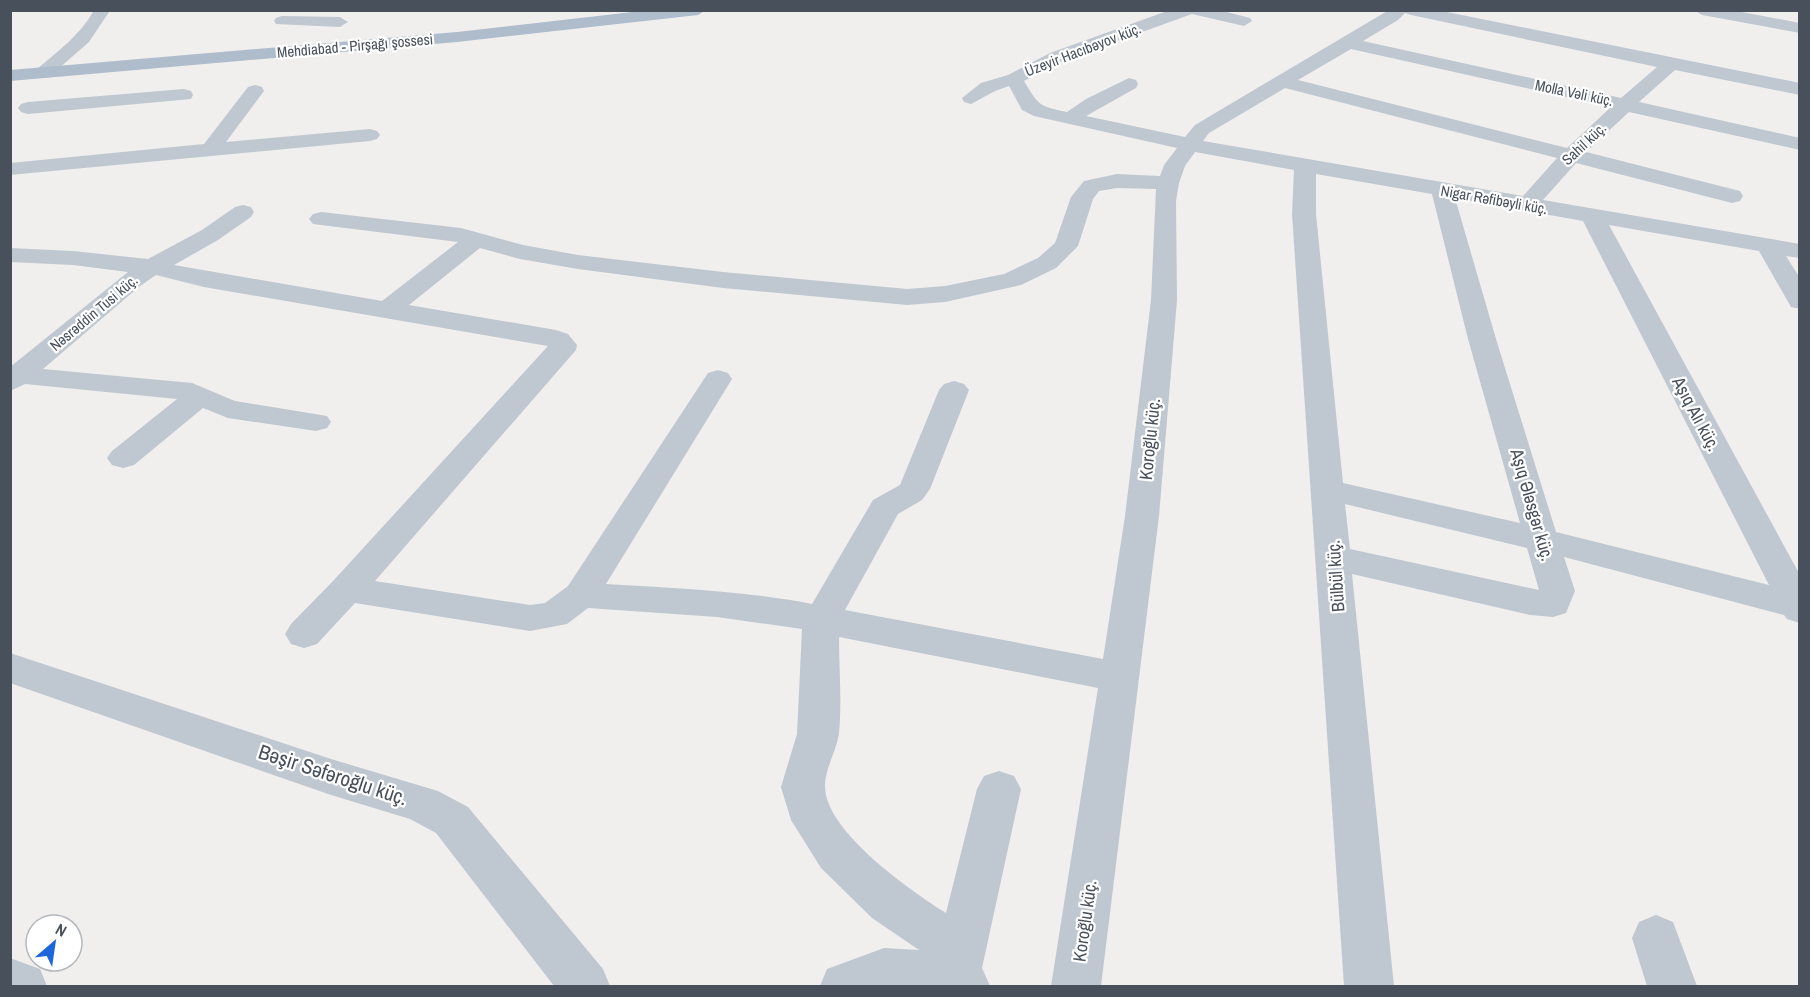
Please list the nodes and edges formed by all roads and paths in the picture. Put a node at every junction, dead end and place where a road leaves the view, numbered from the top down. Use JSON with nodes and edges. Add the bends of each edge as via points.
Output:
{"nodes":[{"id":1,"x":354,"y":10,"type":"edge"},
{"id":2,"x":698,"y":10,"type":"edge"},
{"id":3,"x":1187,"y":10,"type":"edge"},
{"id":4,"x":1196,"y":10,"type":"edge"},
{"id":5,"x":1399,"y":10,"type":"edge"},
{"id":6,"x":1411,"y":10,"type":"edge"},
{"id":7,"x":1702,"y":10,"type":"edge"},
{"id":8,"x":102,"y":11,"type":"edge"},
{"id":9,"x":282,"y":21,"type":"dead end"},
{"id":10,"x":1244,"y":21,"type":"dead end"},
{"id":11,"x":339,"y":22,"type":"junction"},
{"id":12,"x":1800,"y":28,"type":"edge"},
{"id":13,"x":1349,"y":43,"type":"junction"},
{"id":14,"x":327,"y":49,"type":"junction"},
{"id":15,"x":1672,"y":63,"type":"junction"},
{"id":16,"x":43,"y":73,"type":"junction"},
{"id":17,"x":10,"y":76,"type":"edge"},
{"id":18,"x":1014,"y":79,"type":"junction"},
{"id":19,"x":1285,"y":82,"type":"junction"},
{"id":20,"x":1129,"y":84,"type":"dead end"},
{"id":21,"x":1800,"y":88,"type":"edge"},
{"id":22,"x":10,"y":90,"type":"edge"},
{"id":23,"x":255,"y":91,"type":"dead end"},
{"id":24,"x":184,"y":95,"type":"dead end"},
{"id":25,"x":971,"y":98,"type":"dead end"},
{"id":26,"x":1627,"y":105,"type":"junction"},
{"id":27,"x":28,"y":108,"type":"junction"},
{"id":28,"x":1072,"y":118,"type":"junction"},
{"id":29,"x":10,"y":122,"type":"edge"},
{"id":30,"x":370,"y":135,"type":"dead end"},
{"id":31,"x":1190,"y":144,"type":"junction"},
{"id":32,"x":1800,"y":144,"type":"edge"},
{"id":33,"x":210,"y":150,"type":"junction"},
{"id":34,"x":1572,"y":154,"type":"junction"},
{"id":35,"x":1305,"y":165,"type":"junction"},
{"id":36,"x":10,"y":169,"type":"edge"},
{"id":37,"x":1168,"y":183,"type":"junction"},
{"id":38,"x":1442,"y":191,"type":"junction"},
{"id":39,"x":1732,"y":196,"type":"dead end"},
{"id":40,"x":1529,"y":206,"type":"junction"},
{"id":41,"x":243,"y":212,"type":"dead end"},
{"id":42,"x":1593,"y":217,"type":"junction"},
{"id":43,"x":321,"y":219,"type":"dead end"},
{"id":44,"x":476,"y":239,"type":"junction"},
{"id":45,"x":1767,"y":246,"type":"junction"},
{"id":46,"x":1800,"y":251,"type":"edge"},
{"id":47,"x":10,"y":255,"type":"edge"},
{"id":48,"x":152,"y":267,"type":"junction"},
{"id":49,"x":1800,"y":301,"type":"edge"},
{"id":50,"x":388,"y":309,"type":"junction"},
{"id":51,"x":15,"y":379,"type":"edge"},
{"id":52,"x":718,"y":380,"type":"dead end"},
{"id":53,"x":954,"y":390,"type":"dead end"},
{"id":54,"x":201,"y":397,"type":"junction"},
{"id":55,"x":316,"y":422,"type":"dead end"},
{"id":56,"x":123,"y":458,"type":"dead end"},
{"id":57,"x":1329,"y":490,"type":"junction"},
{"id":58,"x":1543,"y":540,"type":"junction"},
{"id":59,"x":1334,"y":558,"type":"junction"},
{"id":60,"x":347,"y":589,"type":"junction"},
{"id":61,"x":582,"y":595,"type":"junction"},
{"id":62,"x":1799,"y":607,"type":"edge"},
{"id":63,"x":821,"y":620,"type":"junction"},
{"id":64,"x":304,"y":634,"type":"dead end"},
{"id":65,"x":10,"y":668,"type":"edge"},
{"id":66,"x":1119,"y":677,"type":"junction"},
{"id":67,"x":999,"y":789,"type":"dead end"},
{"id":68,"x":1656,"y":938,"type":"dead end"},
{"id":69,"x":959,"y":977,"type":"edge"},
{"id":70,"x":10,"y":982,"type":"edge"},
{"id":71,"x":22,"y":987,"type":"edge"},
{"id":72,"x":585,"y":987,"type":"edge"},
{"id":73,"x":845,"y":987,"type":"edge"},
{"id":74,"x":1076,"y":987,"type":"edge"},
{"id":75,"x":1369,"y":987,"type":"edge"},
{"id":76,"x":1672,"y":987,"type":"edge"}],
"edges":[{"from":1,"to":11,"type":"street"},
{"from":2,"to":14,"type":"main road","name":"Mehdiabad - Pirşağı şossesi"},
{"from":3,"to":18,"type":"street","name":"Üzeyir Hacıbəyov küç.","via":[[1056,57]]},
{"from":4,"to":10,"type":"street"},
{"from":5,"to":13,"type":"street","name":"Koroğlu küç."},
{"from":6,"to":15,"type":"street"},
{"from":7,"to":12,"type":"street"},
{"from":8,"to":16,"type":"street","via":[[88,33]]},
{"from":9,"to":11,"type":"street"},
{"from":11,"to":14,"type":"street"},
{"from":13,"to":19,"type":"street","name":"Koroğlu küç."},
{"from":13,"to":26,"type":"street","name":"Molla Vəli küç."},
{"from":14,"to":16,"type":"main road","name":"Mehdiabad - Pirşağı şossesi"},
{"from":15,"to":21,"type":"street"},
{"from":15,"to":26,"type":"street","name":"Sahil küç."},
{"from":16,"to":17,"type":"main road","name":"Mehdiabad - Pirşağı şossesi"},
{"from":18,"to":25,"type":"street","name":"Üzeyir Hacıbəyov küç.","via":[[988,87]]},
{"from":18,"to":28,"type":"street","name":"Nigar Rəfibəyli küç.","via":[[1029,106]]},
{"from":19,"to":31,"type":"street","name":"Koroğlu küç.","via":[[1202,129]]},
{"from":19,"to":34,"type":"street"},
{"from":20,"to":28,"type":"street","via":[[1085,106]]},
{"from":22,"to":27,"type":"street","via":[[37,93]]},
{"from":23,"to":33,"type":"street"},
{"from":24,"to":27,"type":"street"},
{"from":26,"to":32,"type":"street","name":"Molla Vəli küç."},
{"from":26,"to":34,"type":"street","name":"Sahil küç."},
{"from":27,"to":29,"type":"street"},
{"from":28,"to":31,"type":"street","name":"Nigar Rəfibəyli küç."},
{"from":30,"to":33,"type":"street"},
{"from":31,"to":35,"type":"street","name":"Nigar Rəfibəyli küç."},
{"from":31,"to":37,"type":"street","name":"Koroğlu küç."},
{"from":33,"to":36,"type":"street"},
{"from":34,"to":39,"type":"street"},
{"from":34,"to":40,"type":"street","name":"Sahil küç.","via":[[1533,194]]},
{"from":35,"to":38,"type":"street","name":"Nigar Rəfibəyli küç."},
{"from":35,"to":57,"type":"street","name":"Bülbül küç.","via":[[1304,214]]},
{"from":37,"to":44,"type":"street","via":[[1117,181],[1092,186],[1082,197],[1066,246],[1047,263],[1012,280],[945,294],[907,297],[723,280],[552,258]]},
{"from":37,"to":66,"type":"street","name":"Koroğlu küç.","via":[[1164,300],[1142,516]]},
{"from":38,"to":40,"type":"street","name":"Nigar Rəfibəyli küç."},
{"from":38,"to":58,"type":"street","name":"Aşıq Ələsgər küç."},
{"from":40,"to":42,"type":"street","name":"Nigar Rəfibəyli küç."},
{"from":41,"to":48,"type":"street"},
{"from":42,"to":45,"type":"street","name":"Nigar Rəfibəyli küç."},
{"from":42,"to":62,"type":"street","name":"Aşıq Alı küç."},
{"from":43,"to":44,"type":"street"},
{"from":44,"to":50,"type":"street"},
{"from":45,"to":46,"type":"street","name":"Nigar Rəfibəyli küç."},
{"from":45,"to":49,"type":"street"},
{"from":47,"to":48,"type":"street","name":"Nəsrəddin Tusi küç."},
{"from":48,"to":50,"type":"street"},
{"from":48,"to":51,"type":"street","name":"Nəsrəddin Tusi küç.","via":[[130,281]]},
{"from":50,"to":60,"type":"street","via":[[546,336],[563,345]]},
{"from":51,"to":54,"type":"street","via":[[175,390]]},
{"from":52,"to":61,"type":"street"},
{"from":53,"to":63,"type":"street","via":[[914,489],[885,508]]},
{"from":54,"to":55,"type":"street","via":[[228,409]]},
{"from":54,"to":56,"type":"street"},
{"from":57,"to":58,"type":"street"},
{"from":57,"to":59,"type":"street","name":"Bülbül küç."},
{"from":58,"to":59,"type":"street","name":"Aşıq Ələsgər küç.","via":[[1557,591],[1553,604]]},
{"from":58,"to":62,"type":"street"},
{"from":59,"to":75,"type":"street","name":"Bülbül küç."},
{"from":60,"to":61,"type":"street","via":[[530,618],[554,615]]},
{"from":60,"to":64,"type":"street"},
{"from":61,"to":63,"type":"street","via":[[717,604]]},
{"from":63,"to":66,"type":"street"},
{"from":63,"to":69,"type":"street","via":[[818,734],[803,787],[813,820],[837,854]]},
{"from":65,"to":72,"type":"street","name":"Bəşir Səfəroğlu küç.","via":[[331,777],[423,804],[453,820]]},
{"from":66,"to":74,"type":"street","name":"Koroğlu küç."},
{"from":67,"to":69,"type":"street"},
{"from":68,"to":76,"type":"street"},
{"from":69,"to":73,"type":"street","via":[[884,972]]},
{"from":70,"to":71,"type":"street"}]}
